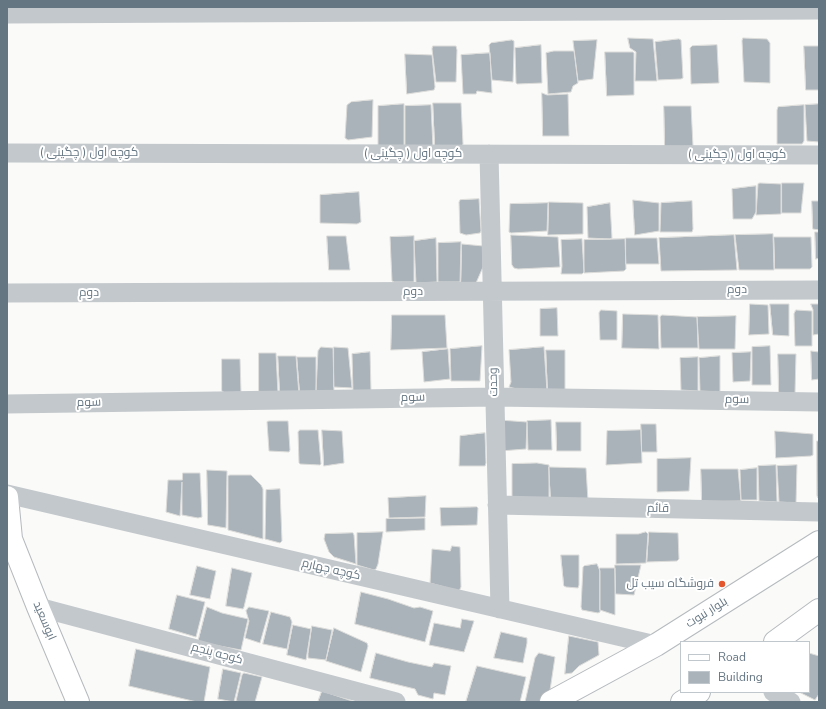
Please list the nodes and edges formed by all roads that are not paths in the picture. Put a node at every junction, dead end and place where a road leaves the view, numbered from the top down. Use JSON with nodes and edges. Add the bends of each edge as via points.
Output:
{"nodes":[{"id":1,"x":761,"y":9,"type":"edge"},
{"id":2,"x":819,"y":10,"type":"edge"},
{"id":3,"x":7,"y":14,"type":"edge"},
{"id":4,"x":7,"y":152,"type":"edge"},
{"id":5,"x":489,"y":154,"type":"junction"},
{"id":6,"x":819,"y":155,"type":"edge"},
{"id":7,"x":819,"y":290,"type":"edge"},
{"id":8,"x":492,"y":291,"type":"junction"},
{"id":9,"x":7,"y":293,"type":"edge"},
{"id":10,"x":495,"y":397,"type":"junction"},
{"id":11,"x":819,"y":402,"type":"edge"},
{"id":12,"x":7,"y":404,"type":"edge"},
{"id":13,"x":7,"y":496,"type":"edge"},
{"id":14,"x":497,"y":505,"type":"junction"},
{"id":15,"x":819,"y":512,"type":"edge"},
{"id":16,"x":9,"y":539,"type":"edge"},
{"id":17,"x":819,"y":542,"type":"edge"},
{"id":18,"x":38,"y":607,"type":"junction"},
{"id":19,"x":500,"y":610,"type":"junction"},
{"id":20,"x":819,"y":610,"type":"edge"},
{"id":21,"x":776,"y":641,"type":"edge"},
{"id":22,"x":656,"y":645,"type":"junction"},
{"id":23,"x":697,"y":693,"type":"edge"},
{"id":24,"x":78,"y":702,"type":"edge"},
{"id":25,"x":396,"y":702,"type":"edge"},
{"id":26,"x":552,"y":702,"type":"edge"},
{"id":27,"x":682,"y":702,"type":"edge"}],
"edges":[{"from":1,"to":2,"type":"street"},
{"from":1,"to":3,"type":"street"},
{"from":4,"to":5,"type":"street","name":"کوچه اول ( چگینی )"},
{"from":5,"to":6,"type":"street","name":"کوچه اول ( چگینی )"},
{"from":5,"to":8,"type":"street","name":"وحدت"},
{"from":7,"to":8,"type":"street","name":"دوم"},
{"from":8,"to":9,"type":"street","name":"دوم"},
{"from":8,"to":10,"type":"street","name":"وحدت"},
{"from":10,"to":11,"type":"street","name":"سوم"},
{"from":10,"to":12,"type":"street","name":"سوم"},
{"from":10,"to":14,"type":"street","name":"وحدت"},
{"from":13,"to":16,"type":"main road","name":"ابوسعید"},
{"from":13,"to":19,"type":"street","name":"کوچه چهارم"},
{"from":14,"to":15,"type":"street","name":"قائم"},
{"from":14,"to":19,"type":"street","name":"وحدت"},
{"from":16,"to":18,"type":"main road","name":"ابوسعید"},
{"from":17,"to":22,"type":"main road","name":"بلوار نبوت"},
{"from":18,"to":24,"type":"main road","name":"ابوسعید"},
{"from":18,"to":25,"type":"street","name":"کوچه پنجم"},
{"from":19,"to":22,"type":"street","name":"کوچه چهارم"},
{"from":20,"to":21,"type":"main road"},
{"from":22,"to":26,"type":"main road","name":"بلوار نبوت"},
{"from":23,"to":27,"type":"main road"}]}
